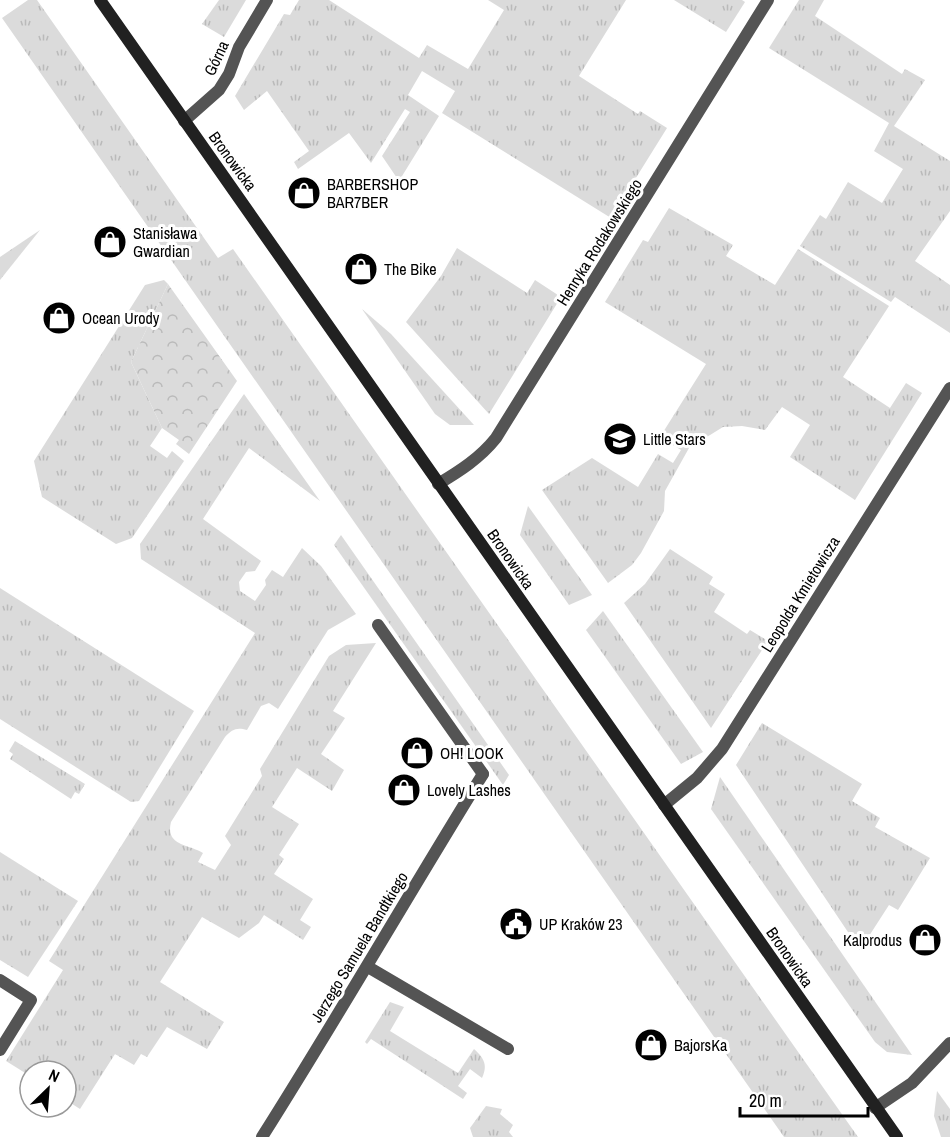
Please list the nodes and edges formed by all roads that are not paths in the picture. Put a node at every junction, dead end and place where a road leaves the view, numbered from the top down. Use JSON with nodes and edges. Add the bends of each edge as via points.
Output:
{"nodes":[{"id":1,"x":100,"y":0,"type":"edge"},
{"id":2,"x":267,"y":0,"type":"edge"},
{"id":3,"x":768,"y":0,"type":"edge"},
{"id":4,"x":184,"y":121,"type":"junction"},
{"id":5,"x":950,"y":388,"type":"edge"},
{"id":6,"x":438,"y":484,"type":"junction"},
{"id":7,"x":378,"y":626,"type":"dead end"},
{"id":8,"x":664,"y":805,"type":"junction"},
{"id":9,"x":369,"y":967,"type":"junction"},
{"id":10,"x":0,"y":980,"type":"edge"},
{"id":11,"x":950,"y":1043,"type":"edge"},
{"id":12,"x":508,"y":1049,"type":"dead end"},
{"id":13,"x":0,"y":1050,"type":"edge"},
{"id":14,"x":875,"y":1108,"type":"junction"},
{"id":15,"x":262,"y":1137,"type":"edge"},
{"id":16,"x":897,"y":1137,"type":"edge"}],
"edges":[{"from":1,"to":4,"type":"street","name":"Bronowicka"},
{"from":2,"to":4,"type":"street","name":"Górna","via":[[219,90]]},
{"from":3,"to":6,"type":"street","name":"Henryka Rodakowskiego","via":[[496,438],[486,451]]},
{"from":4,"to":6,"type":"street","name":"Bronowicka"},
{"from":5,"to":8,"type":"street","name":"Leopolda Kmietowicza","via":[[722,749],[697,778]]},
{"from":6,"to":8,"type":"street","name":"Bronowicka"},
{"from":7,"to":9,"type":"street","name":"Jerzego Samuela Bandtkiego","via":[[483,774],[385,932]]},
{"from":8,"to":14,"type":"street","name":"Bronowicka"},
{"from":9,"to":12,"type":"street"},
{"from":9,"to":15,"type":"street","name":"Jerzego Samuela Bandtkiego"},
{"from":10,"to":13,"type":"street","via":[[31,1000]]},
{"from":11,"to":14,"type":"street","via":[[912,1083]]},
{"from":14,"to":16,"type":"street","name":"Bronowicka"}]}
